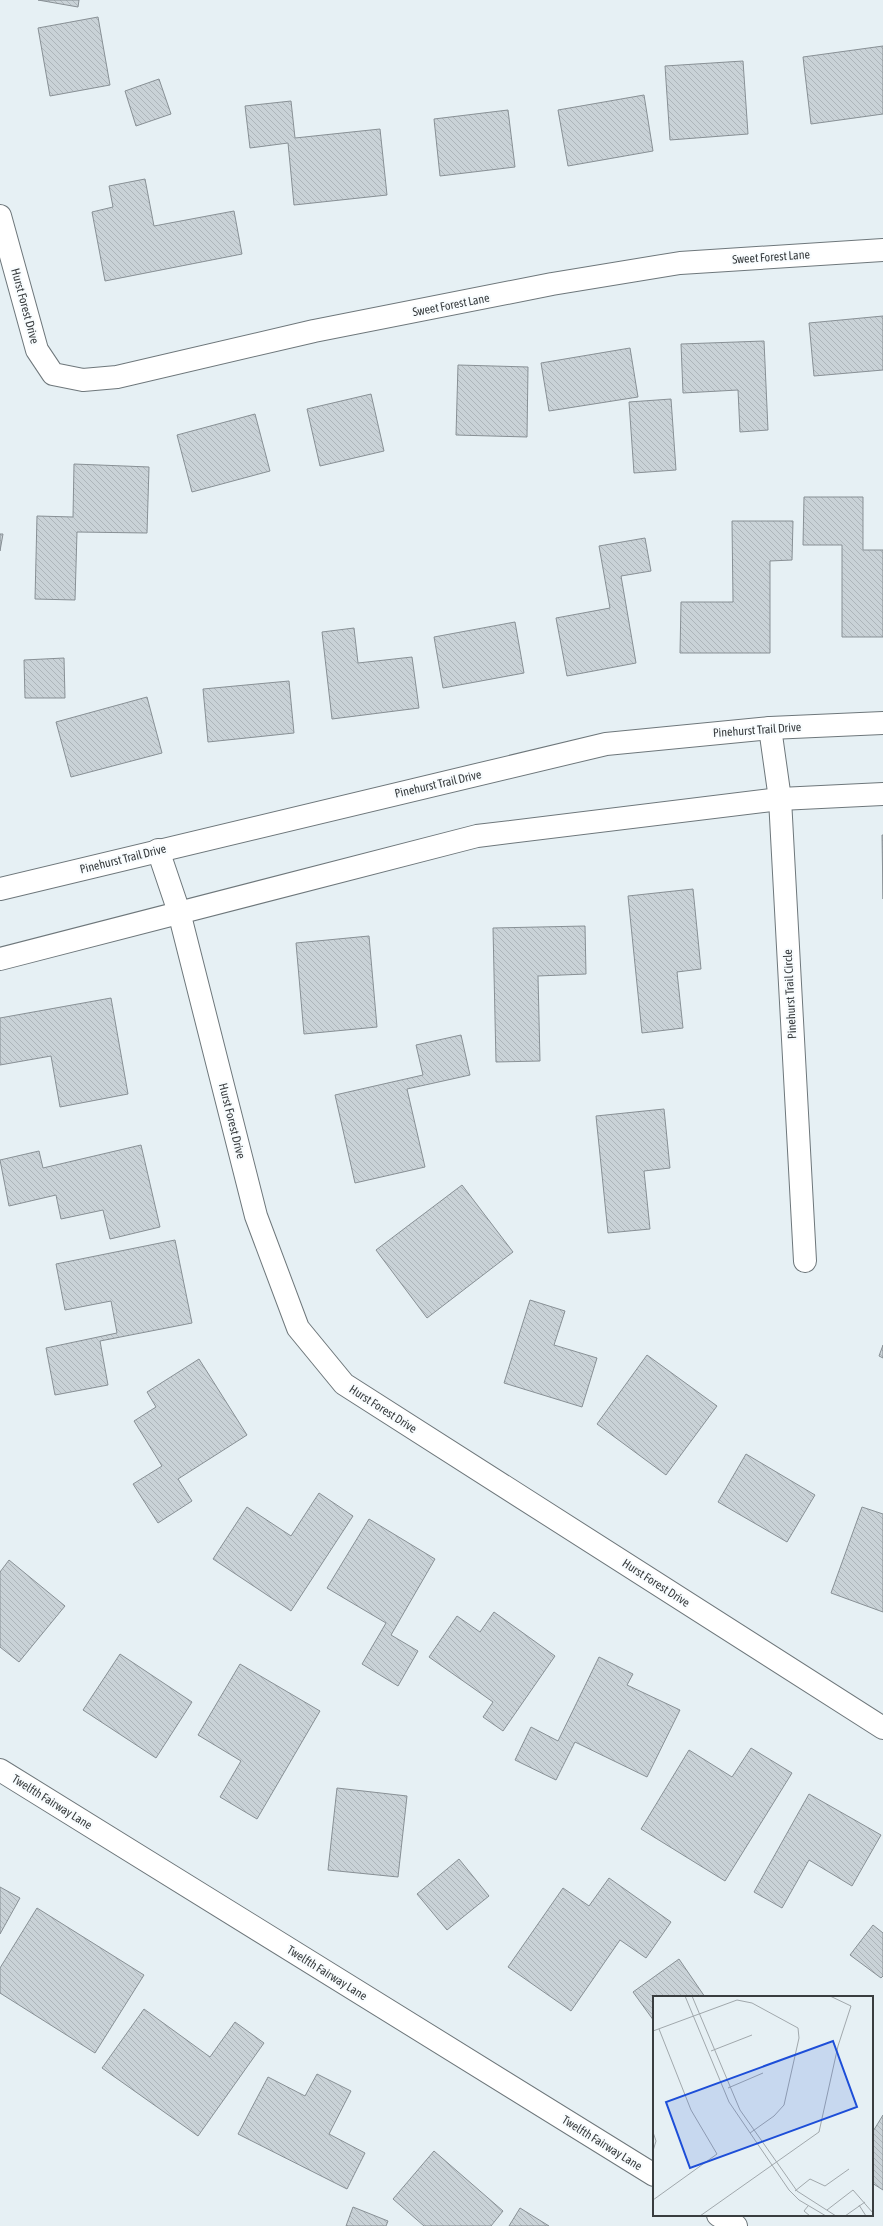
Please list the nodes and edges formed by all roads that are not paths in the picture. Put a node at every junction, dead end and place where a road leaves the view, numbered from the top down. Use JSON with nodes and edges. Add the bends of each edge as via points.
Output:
{"nodes":[{"id":1,"x":0,"y":216,"type":"edge"},
{"id":2,"x":883,"y":250,"type":"edge"},
{"id":3,"x":37,"y":350,"type":"joint"},
{"id":4,"x":883,"y":723,"type":"edge"},
{"id":5,"x":770,"y":728,"type":"junction"},
{"id":6,"x":883,"y":794,"type":"edge"},
{"id":7,"x":780,"y":800,"type":"junction"},
{"id":8,"x":158,"y":850,"type":"junction"},
{"id":9,"x":0,"y":889,"type":"edge"},
{"id":10,"x":179,"y":912,"type":"junction"},
{"id":11,"x":0,"y":959,"type":"edge"},
{"id":12,"x":805,"y":1262,"type":"dead end"},
{"id":13,"x":883,"y":1728,"type":"edge"},
{"id":14,"x":0,"y":1770,"type":"edge"},
{"id":15,"x":653,"y":2174,"type":"edge"},
{"id":16,"x":720,"y":2216,"type":"edge"},
{"id":17,"x":736,"y":2226,"type":"edge"}],
"edges":[{"from":1,"to":3,"type":"street","name":"Hurst Forest Drive"},
{"from":2,"to":3,"type":"street","name":"Sweet Forest Lane","via":[[680,263],[314,330],[117,377],[82,380],[53,374]]},
{"from":4,"to":5,"type":"street","name":"Pinehurst Trail Drive"},
{"from":5,"to":7,"type":"street","name":"Pinehurst Trail Circle"},
{"from":5,"to":8,"type":"street","name":"Pinehurst Trail Drive","via":[[606,744]]},
{"from":6,"to":7,"type":"street"},
{"from":7,"to":10,"type":"street","via":[[477,836]]},
{"from":7,"to":12,"type":"street","name":"Pinehurst Trail Circle"},
{"from":8,"to":9,"type":"street","name":"Pinehurst Trail Drive"},
{"from":8,"to":10,"type":"street","name":"Hurst Forest Drive"},
{"from":10,"to":11,"type":"street"},
{"from":10,"to":13,"type":"street","name":"Hurst Forest Drive","via":[[256,1216],[298,1328],[344,1384]]},
{"from":14,"to":15,"type":"street","name":"Twelfth Fairway Lane"},
{"from":16,"to":17,"type":"street"}]}
